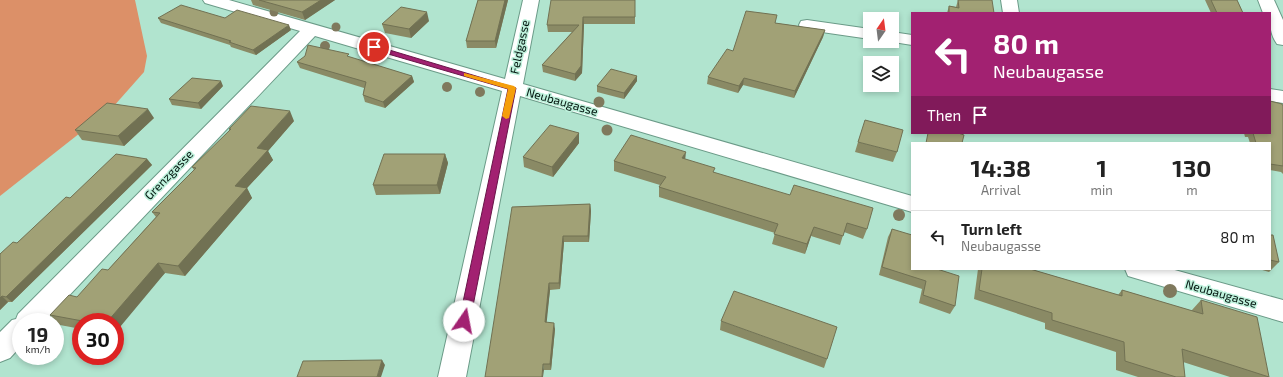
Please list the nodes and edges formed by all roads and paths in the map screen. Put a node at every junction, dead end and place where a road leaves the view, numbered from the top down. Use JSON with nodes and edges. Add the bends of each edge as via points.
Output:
{"nodes":[{"id":1,"x":211,"y":0,"type":"edge"},
{"id":2,"x":531,"y":0,"type":"edge"},
{"id":3,"x":1009,"y":0,"type":"edge"},
{"id":4,"x":1266,"y":0,"type":"edge"},
{"id":5,"x":1011,"y":12,"type":"edge"},
{"id":6,"x":807,"y":24,"type":"dead end"},
{"id":7,"x":312,"y":30,"type":"junction"},
{"id":8,"x":863,"y":33,"type":"edge"},
{"id":9,"x":899,"y":38,"type":"edge"},
{"id":10,"x":911,"y":40,"type":"edge"},
{"id":11,"x":1283,"y":40,"type":"edge"},
{"id":12,"x":512,"y":88,"type":"junction"},
{"id":13,"x":1271,"y":95,"type":"edge"},
{"id":14,"x":1283,"y":97,"type":"edge"},
{"id":15,"x":911,"y":204,"type":"edge"},
{"id":16,"x":1140,"y":270,"type":"edge"},
{"id":17,"x":1283,"y":311,"type":"edge"},
{"id":18,"x":36,"y":313,"type":"edge"},
{"id":19,"x":12,"y":337,"type":"edge"},
{"id":20,"x":0,"y":350,"type":"edge"},
{"id":21,"x":452,"y":377,"type":"edge"}],
"edges":[{"from":1,"to":7,"type":"street","name":"Neubaugasse"},
{"from":2,"to":12,"type":"street","name":"Feldgasse"},
{"from":3,"to":5,"type":"street"},
{"from":4,"to":11,"type":"street"},
{"from":6,"to":8,"type":"street"},
{"from":7,"to":12,"type":"street","name":"Neubaugasse"},
{"from":7,"to":18,"type":"street","name":"Grenzgasse"},
{"from":9,"to":10,"type":"street"},
{"from":12,"to":15,"type":"street","name":"Neubaugasse"},
{"from":12,"to":21,"type":"street","name":"Feldgasse"},
{"from":13,"to":14,"type":"street"},
{"from":16,"to":17,"type":"street","name":"Neubaugasse"},
{"from":19,"to":20,"type":"street"}]}
